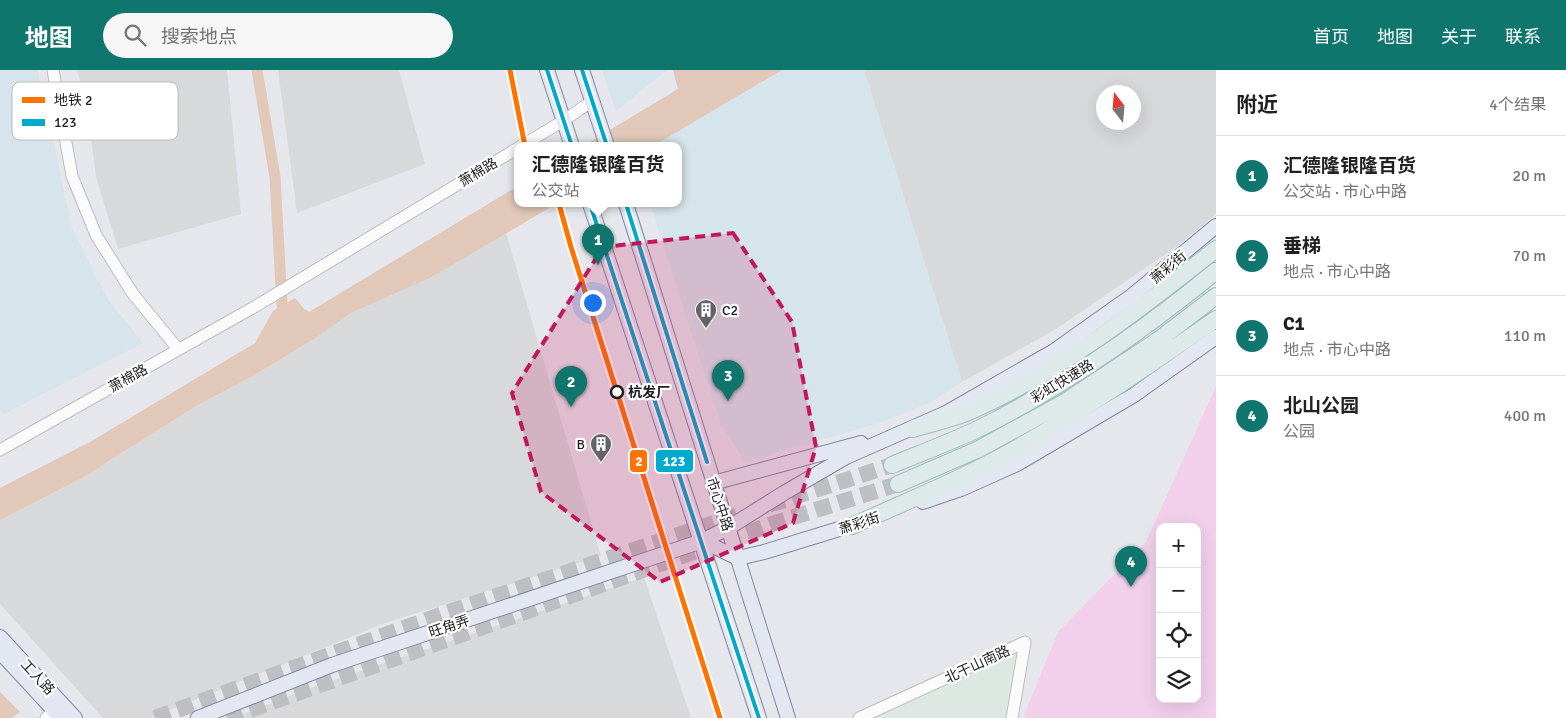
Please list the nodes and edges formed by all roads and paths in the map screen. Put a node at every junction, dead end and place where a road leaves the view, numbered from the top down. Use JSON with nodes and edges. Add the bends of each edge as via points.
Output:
{"nodes":[{"id":1,"x":547,"y":70,"type":"edge"},
{"id":2,"x":582,"y":70,"type":"edge"},
{"id":3,"x":592,"y":101,"type":"junction"},
{"id":4,"x":563,"y":121,"type":"junction"},
{"id":5,"x":66,"y":140,"type":"edge"},
{"id":6,"x":528,"y":142,"type":"edge"},
{"id":7,"x":570,"y":142,"type":"edge"},
{"id":8,"x":606,"y":142,"type":"edge"},
{"id":9,"x":514,"y":150,"type":"edge"},
{"id":10,"x":591,"y":207,"type":"edge"},
{"id":11,"x":627,"y":207,"type":"edge"},
{"id":12,"x":1216,"y":226,"type":"edge"},
{"id":13,"x":1216,"y":250,"type":"edge"},
{"id":14,"x":1216,"y":271,"type":"edge"},
{"id":15,"x":1216,"y":296,"type":"edge"},
{"id":16,"x":1216,"y":319,"type":"edge"},
{"id":17,"x":1216,"y":337,"type":"edge"},
{"id":18,"x":178,"y":349,"type":"junction"},
{"id":19,"x":913,"y":429,"type":"junction"},
{"id":20,"x":1,"y":448,"type":"edge"},
{"id":21,"x":892,"y":465,"type":"tunnel mouth"},
{"id":22,"x":714,"y":483,"type":"junction"},
{"id":23,"x":898,"y":484,"type":"tunnel mouth"},
{"id":24,"x":852,"y":526,"type":"junction"},
{"id":25,"x":728,"y":528,"type":"junction"},
{"id":26,"x":702,"y":541,"type":"junction"},
{"id":27,"x":738,"y":558,"type":"junction"},
{"id":28,"x":0,"y":637,"type":"edge"},
{"id":29,"x":0,"y":652,"type":"edge"},
{"id":30,"x":54,"y":716,"type":"edge"},
{"id":31,"x":75,"y":718,"type":"edge"},
{"id":32,"x":198,"y":718,"type":"edge"},
{"id":33,"x":759,"y":718,"type":"edge"},
{"id":34,"x":788,"y":718,"type":"edge"},
{"id":35,"x":859,"y":718,"type":"edge"},
{"id":36,"x":1012,"y":718,"type":"edge"}],
"edges":[{"from":1,"to":4,"type":"main road"},
{"from":2,"to":3,"type":"main road"},
{"from":3,"to":4,"type":"street"},
{"from":3,"to":8,"type":"main road"},
{"from":4,"to":6,"type":"street"},
{"from":4,"to":7,"type":"main road"},
{"from":5,"to":18,"type":"street","via":[[72,176],[96,236],[133,294]]},
{"from":9,"to":18,"type":"street","name":"萧棉路","via":[[256,306]]},
{"from":10,"to":26,"type":"main road","name":"市心中路"},
{"from":11,"to":22,"type":"main road","name":"市心中路"},
{"from":12,"to":19,"type":"main road","name":"萧彩街","via":[[1133,295],[1054,351],[946,414]]},
{"from":13,"to":19,"type":"highway","via":[[1079,351],[1038,376],[969,412]]},
{"from":14,"to":21,"type":"highway","name":"彩虹快速路","via":[[1128,338],[1055,386],[978,428]]},
{"from":15,"to":23,"type":"highway","name":"彩虹快速路","via":[[1150,346],[1065,402],[979,449]]},
{"from":16,"to":24,"type":"highway","via":[[1088,407],[1006,454]]},
{"from":17,"to":24,"type":"main road","name":"萧彩街","via":[[1134,396],[1017,464],[961,489]]},
{"from":18,"to":20,"type":"street","name":"萧棉路"},
{"from":19,"to":22,"type":"main road","name":"萧彩街"},
{"from":19,"to":25,"type":"main road","name":"萧彩街","via":[[846,457]]},
{"from":22,"to":25,"type":"main road","name":"市心中路"},
{"from":24,"to":27,"type":"main road","name":"萧彩街"},
{"from":25,"to":26,"type":"main road","name":"萧彩街"},
{"from":25,"to":27,"type":"main road","name":"市心中路"},
{"from":26,"to":27,"type":"main road"},
{"from":26,"to":32,"type":"main road","name":"旺角弄","via":[[332,665]]},
{"from":26,"to":33,"type":"main road","name":"市心中路"},
{"from":27,"to":34,"type":"main road","name":"市心中路"},
{"from":28,"to":31,"type":"main road","name":"工人路"},
{"from":29,"to":30,"type":"main road","name":"工人路"},
{"from":35,"to":36,"type":"street","name":"北干山南路","via":[[1025,642]]}]}
